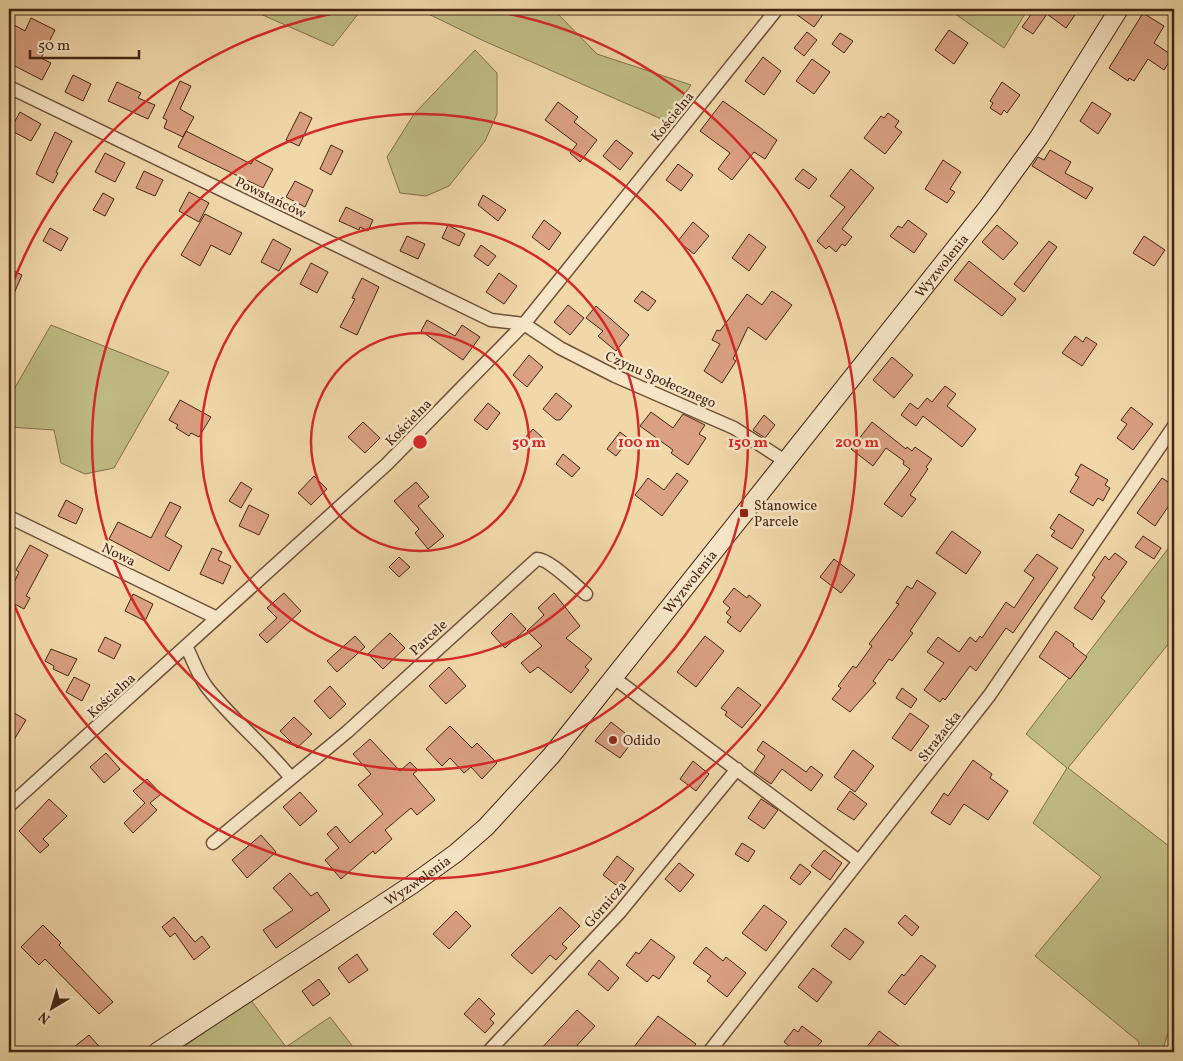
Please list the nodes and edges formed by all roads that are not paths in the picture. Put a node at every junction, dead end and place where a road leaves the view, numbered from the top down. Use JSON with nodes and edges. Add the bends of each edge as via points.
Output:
{"nodes":[{"id":1,"x":777,"y":9,"type":"edge"},
{"id":2,"x":1119,"y":9,"type":"edge"},
{"id":3,"x":9,"y":87,"type":"edge"},
{"id":4,"x":524,"y":324,"type":"junction"},
{"id":5,"x":1174,"y":426,"type":"edge"},
{"id":6,"x":786,"y":461,"type":"junction"},
{"id":7,"x":9,"y":517,"type":"edge"},
{"id":8,"x":586,"y":594,"type":"dead end"},
{"id":9,"x":217,"y":618,"type":"junction"},
{"id":10,"x":187,"y":648,"type":"junction"},
{"id":11,"x":614,"y":678,"type":"junction"},
{"id":12,"x":737,"y":769,"type":"junction"},
{"id":13,"x":291,"y":778,"type":"junction"},
{"id":14,"x":9,"y":806,"type":"edge"},
{"id":15,"x":213,"y":843,"type":"dead end"},
{"id":16,"x":859,"y":861,"type":"junction"},
{"id":17,"x":157,"y":1052,"type":"edge"},
{"id":18,"x":488,"y":1052,"type":"edge"},
{"id":19,"x":710,"y":1052,"type":"edge"}],
"edges":[{"from":1,"to":4,"type":"street","name":"Kościelna"},
{"from":2,"to":6,"type":"main road","name":"Wyzwolenia","via":[[1039,137]]},
{"from":3,"to":4,"type":"street","name":"Powstańców","via":[[492,320]]},
{"from":4,"to":6,"type":"street","name":"Czynu Społecznego","via":[[560,348],[615,376],[734,428]]},
{"from":4,"to":9,"type":"street","name":"Kościelna","via":[[387,464]]},
{"from":5,"to":16,"type":"street","name":"Strażacka","via":[[989,696]]},
{"from":6,"to":11,"type":"main road","name":"Wyzwolenia"},
{"from":7,"to":9,"type":"street","name":"Nowa"},
{"from":8,"to":13,"type":"street","name":"Parcele","via":[[549,563],[537,558],[347,732]]},
{"from":9,"to":10,"type":"street","name":"Kościelna"},
{"from":10,"to":13,"type":"street","via":[[205,684]]},
{"from":10,"to":14,"type":"street","name":"Kościelna"},
{"from":11,"to":12,"type":"street"},
{"from":11,"to":17,"type":"main road","name":"Wyzwolenia","via":[[514,798],[456,853]]},
{"from":12,"to":16,"type":"street"},
{"from":12,"to":18,"type":"street","name":"Górnicza","via":[[620,912]]},
{"from":13,"to":15,"type":"street","name":"Parcele"},
{"from":16,"to":19,"type":"street","name":"Strażacka"}]}
